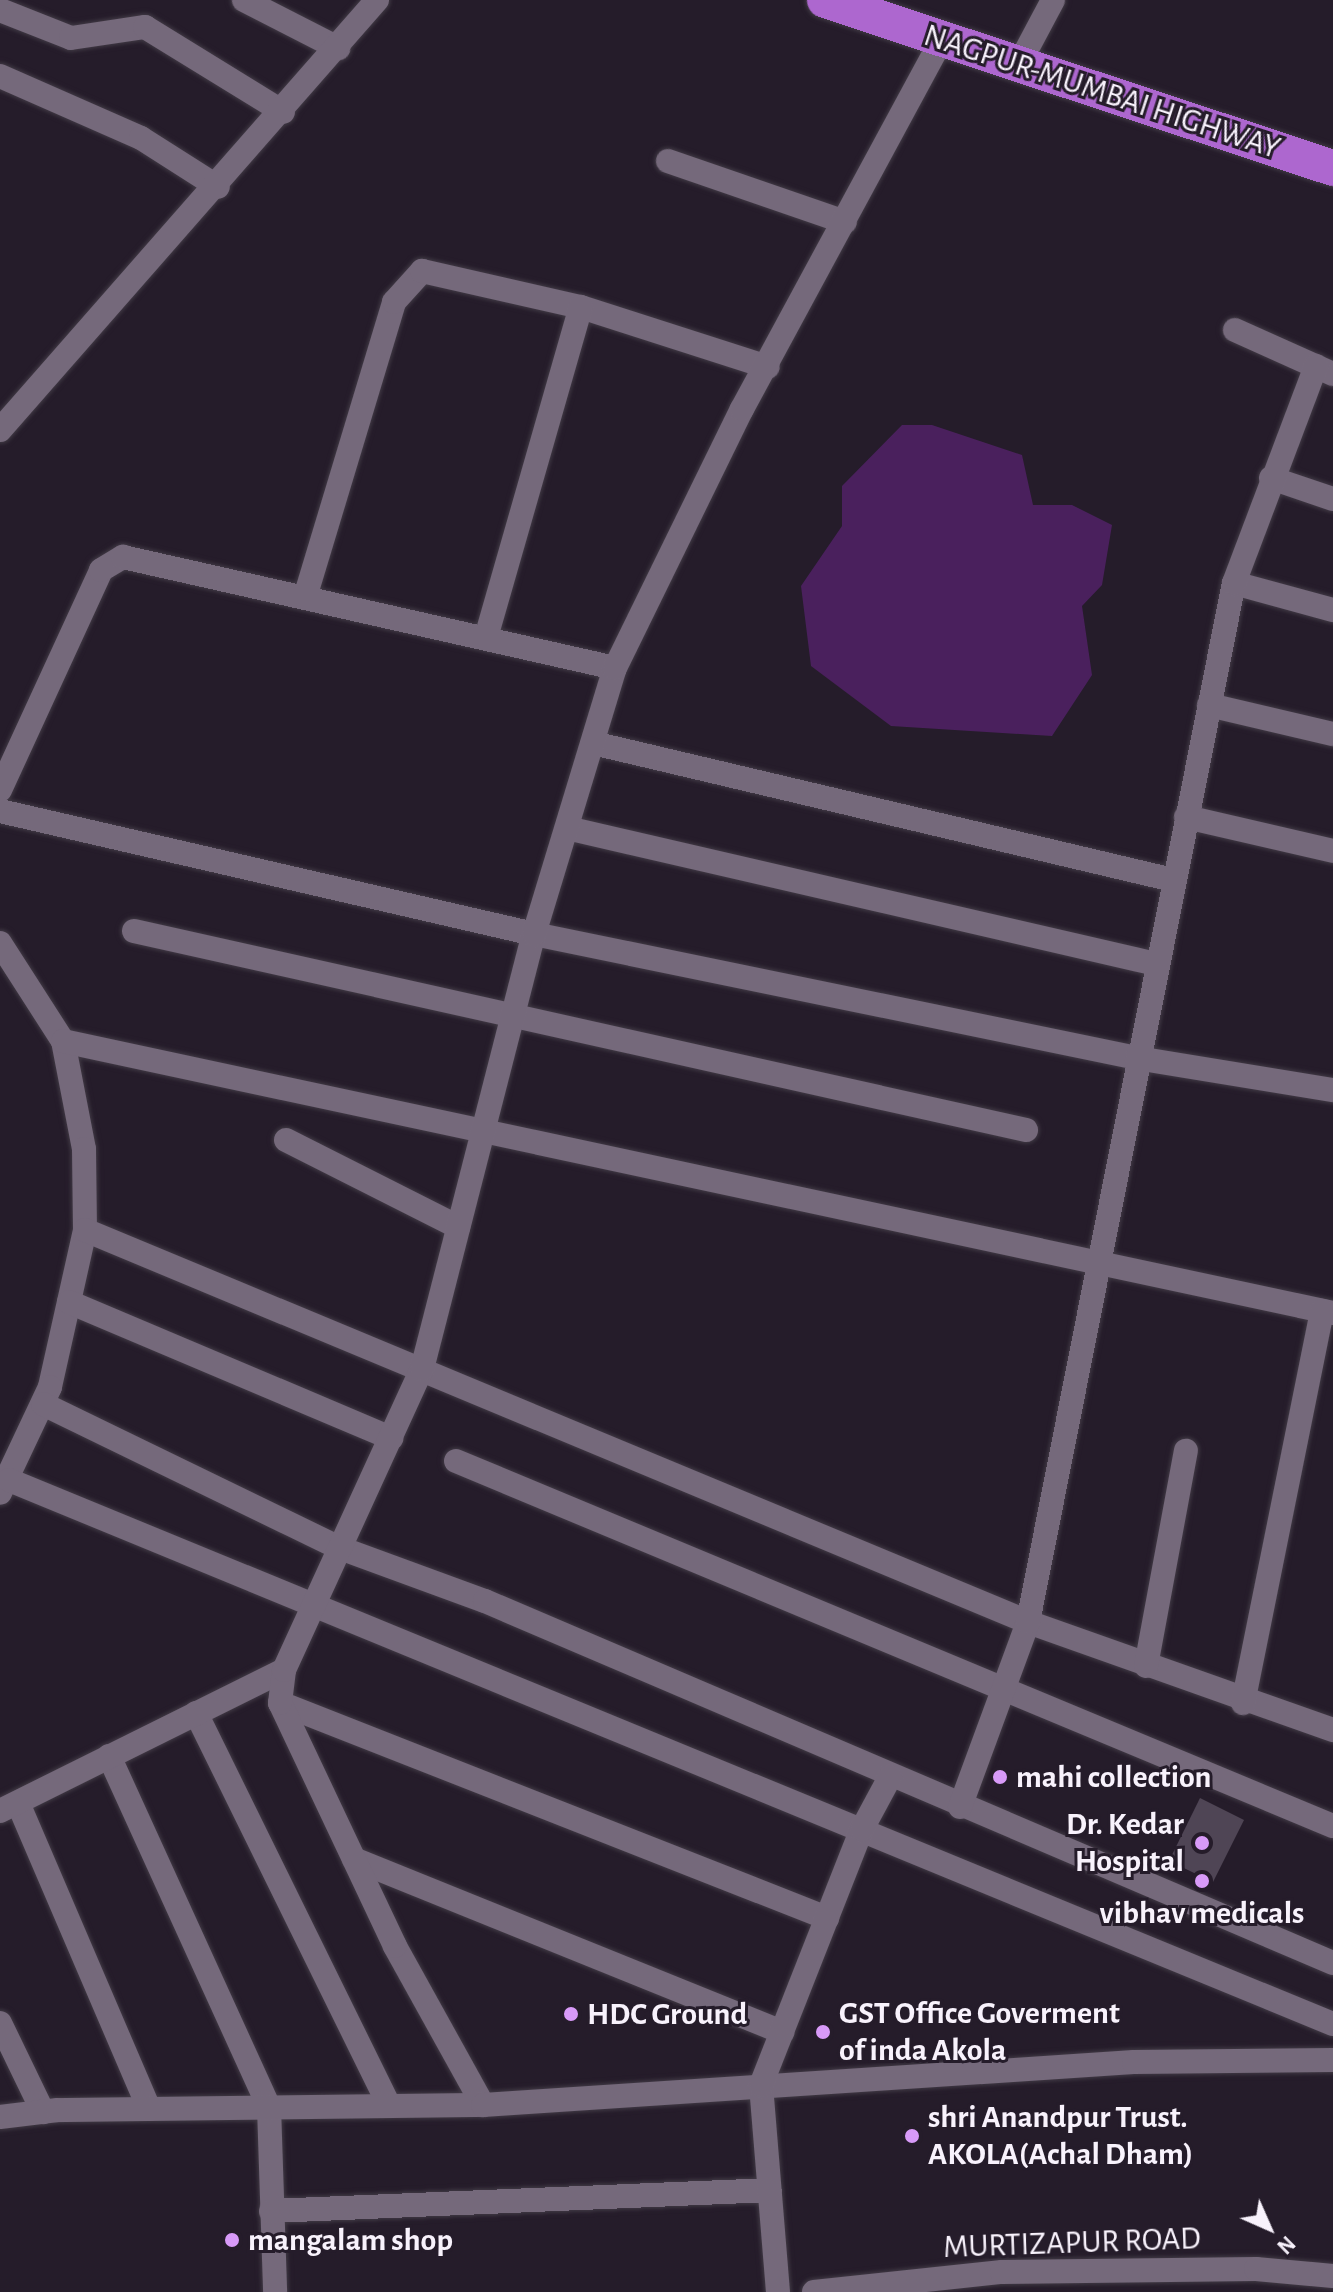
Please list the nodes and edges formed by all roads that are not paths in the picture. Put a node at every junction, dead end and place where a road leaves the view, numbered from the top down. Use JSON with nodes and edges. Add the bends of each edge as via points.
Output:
{"nodes":[{"id":1,"x":244,"y":0,"type":"edge"},
{"id":2,"x":377,"y":0,"type":"edge"},
{"id":3,"x":825,"y":0,"type":"edge"},
{"id":4,"x":1053,"y":0,"type":"edge"},
{"id":5,"x":0,"y":10,"type":"edge"},
{"id":6,"x":942,"y":39,"type":"junction"},
{"id":7,"x":338,"y":48,"type":"junction"},
{"id":8,"x":1019,"y":64,"type":"junction"},
{"id":9,"x":0,"y":76,"type":"edge"},
{"id":10,"x":283,"y":112,"type":"junction"},
{"id":11,"x":668,"y":161,"type":"dead end"},
{"id":12,"x":1333,"y":168,"type":"edge"},
{"id":13,"x":218,"y":187,"type":"junction"},
{"id":14,"x":845,"y":222,"type":"junction"},
{"id":15,"x":581,"y":307,"type":"junction"},
{"id":16,"x":1235,"y":330,"type":"dead end"},
{"id":17,"x":768,"y":367,"type":"junction"},
{"id":18,"x":1324,"y":370,"type":"edge"},
{"id":19,"x":0,"y":430,"type":"edge"},
{"id":20,"x":1271,"y":478,"type":"junction"},
{"id":21,"x":1333,"y":499,"type":"edge"},
{"id":22,"x":1234,"y":583,"type":"junction"},
{"id":23,"x":306,"y":594,"type":"junction"},
{"id":24,"x":1333,"y":610,"type":"edge"},
{"id":25,"x":487,"y":634,"type":"junction"},
{"id":26,"x":615,"y":668,"type":"junction"},
{"id":27,"x":1209,"y":705,"type":"junction"},
{"id":28,"x":1333,"y":734,"type":"edge"},
{"id":29,"x":593,"y":743,"type":"junction"},
{"id":30,"x":0,"y":790,"type":"edge"},
{"id":31,"x":0,"y":811,"type":"edge"},
{"id":32,"x":1186,"y":817,"type":"junction"},
{"id":33,"x":567,"y":828,"type":"junction"},
{"id":34,"x":1333,"y":851,"type":"edge"},
{"id":35,"x":1173,"y":880,"type":"junction"},
{"id":36,"x":134,"y":931,"type":"dead end"},
{"id":37,"x":534,"y":934,"type":"junction"},
{"id":38,"x":0,"y":943,"type":"edge"},
{"id":39,"x":1156,"y":964,"type":"junction"},
{"id":40,"x":514,"y":1010,"type":"junction"},
{"id":41,"x":63,"y":1041,"type":"junction"},
{"id":42,"x":1137,"y":1058,"type":"junction"},
{"id":43,"x":1333,"y":1090,"type":"edge"},
{"id":44,"x":483,"y":1129,"type":"junction"},
{"id":45,"x":1026,"y":1130,"type":"dead end"},
{"id":46,"x":286,"y":1140,"type":"dead end"},
{"id":47,"x":458,"y":1227,"type":"junction"},
{"id":48,"x":85,"y":1230,"type":"junction"},
{"id":49,"x":1103,"y":1265,"type":"junction"},
{"id":50,"x":69,"y":1302,"type":"junction"},
{"id":51,"x":1327,"y":1312,"type":"edge"},
{"id":52,"x":422,"y":1369,"type":"junction"},
{"id":53,"x":43,"y":1404,"type":"junction"},
{"id":54,"x":391,"y":1438,"type":"junction"},
{"id":55,"x":1186,"y":1451,"type":"dead end"},
{"id":56,"x":456,"y":1461,"type":"dead end"},
{"id":57,"x":4,"y":1487,"type":"edge"},
{"id":58,"x":340,"y":1548,"type":"junction"},
{"id":59,"x":312,"y":1609,"type":"junction"},
{"id":60,"x":1028,"y":1622,"type":"junction"},
{"id":61,"x":1146,"y":1666,"type":"junction"},
{"id":62,"x":284,"y":1670,"type":"junction"},
{"id":63,"x":1003,"y":1689,"type":"junction"},
{"id":64,"x":280,"y":1703,"type":"junction"},
{"id":65,"x":1243,"y":1703,"type":"junction"},
{"id":66,"x":196,"y":1713,"type":"junction"},
{"id":67,"x":1333,"y":1730,"type":"edge"},
{"id":68,"x":109,"y":1756,"type":"junction"},
{"id":69,"x":890,"y":1777,"type":"junction"},
{"id":70,"x":9,"y":1807,"type":"edge"},
{"id":71,"x":960,"y":1807,"type":"junction"},
{"id":72,"x":1333,"y":1826,"type":"edge"},
{"id":73,"x":862,"y":1829,"type":"junction"},
{"id":74,"x":354,"y":1859,"type":"junction"},
{"id":75,"x":827,"y":1918,"type":"junction"},
{"id":76,"x":1333,"y":1963,"type":"edge"},
{"id":77,"x":0,"y":2023,"type":"edge"},
{"id":78,"x":1333,"y":2024,"type":"edge"},
{"id":79,"x":782,"y":2032,"type":"junction"},
{"id":80,"x":1333,"y":2060,"type":"edge"},
{"id":81,"x":761,"y":2085,"type":"junction"},
{"id":82,"x":483,"y":2105,"type":"junction"},
{"id":83,"x":389,"y":2106,"type":"junction"},
{"id":84,"x":269,"y":2107,"type":"junction"},
{"id":85,"x":149,"y":2109,"type":"junction"},
{"id":86,"x":43,"y":2112,"type":"junction"},
{"id":87,"x":0,"y":2117,"type":"edge"},
{"id":88,"x":770,"y":2190,"type":"junction"},
{"id":89,"x":271,"y":2211,"type":"junction"},
{"id":90,"x":1333,"y":2276,"type":"edge"},
{"id":91,"x":275,"y":2292,"type":"edge"},
{"id":92,"x":778,"y":2292,"type":"edge"},
{"id":93,"x":814,"y":2292,"type":"edge"}],
"edges":[{"from":1,"to":7,"type":"street"},
{"from":2,"to":7,"type":"street"},
{"from":3,"to":6,"type":"highway","name":"NAGPUR-MUMBAI HIGHWAY"},
{"from":4,"to":8,"type":"street"},
{"from":5,"to":10,"type":"street","via":[[71,38],[145,27]]},
{"from":6,"to":8,"type":"highway","name":"NAGPUR-MUMBAI HIGHWAY"},
{"from":6,"to":14,"type":"street"},
{"from":7,"to":10,"type":"street"},
{"from":8,"to":12,"type":"highway","name":"NAGPUR-MUMBAI HIGHWAY"},
{"from":9,"to":13,"type":"street","via":[[141,138]]},
{"from":10,"to":13,"type":"street"},
{"from":11,"to":14,"type":"street"},
{"from":13,"to":19,"type":"street"},
{"from":14,"to":17,"type":"street"},
{"from":15,"to":17,"type":"street"},
{"from":15,"to":23,"type":"street","via":[[434,269],[410,277],[394,302]]},
{"from":15,"to":25,"type":"street"},
{"from":16,"to":18,"type":"street"},
{"from":17,"to":26,"type":"street"},
{"from":18,"to":20,"type":"street"},
{"from":20,"to":21,"type":"street"},
{"from":20,"to":22,"type":"street"},
{"from":22,"to":24,"type":"street"},
{"from":22,"to":27,"type":"street"},
{"from":23,"to":25,"type":"street"},
{"from":23,"to":30,"type":"street","via":[[123,557],[109,560]]},
{"from":25,"to":26,"type":"street"},
{"from":26,"to":29,"type":"street"},
{"from":27,"to":28,"type":"street"},
{"from":27,"to":32,"type":"street"},
{"from":29,"to":33,"type":"street"},
{"from":29,"to":35,"type":"street"},
{"from":31,"to":37,"type":"street"},
{"from":32,"to":34,"type":"street"},
{"from":32,"to":35,"type":"street"},
{"from":33,"to":37,"type":"street"},
{"from":33,"to":39,"type":"street"},
{"from":35,"to":39,"type":"street"},
{"from":36,"to":40,"type":"street"},
{"from":37,"to":40,"type":"street"},
{"from":37,"to":42,"type":"street"},
{"from":38,"to":41,"type":"street"},
{"from":39,"to":42,"type":"street"},
{"from":40,"to":44,"type":"street"},
{"from":40,"to":45,"type":"street"},
{"from":41,"to":44,"type":"street"},
{"from":41,"to":48,"type":"street","via":[[84,1149]]},
{"from":42,"to":43,"type":"street"},
{"from":42,"to":49,"type":"street"},
{"from":44,"to":47,"type":"street"},
{"from":44,"to":49,"type":"street"},
{"from":46,"to":47,"type":"street"},
{"from":47,"to":52,"type":"street"},
{"from":48,"to":50,"type":"street"},
{"from":48,"to":52,"type":"street"},
{"from":49,"to":51,"type":"street"},
{"from":49,"to":60,"type":"street"},
{"from":50,"to":53,"type":"street"},
{"from":50,"to":54,"type":"street"},
{"from":51,"to":65,"type":"street"},
{"from":52,"to":54,"type":"street"},
{"from":52,"to":60,"type":"street"},
{"from":53,"to":57,"type":"street"},
{"from":53,"to":58,"type":"street"},
{"from":54,"to":58,"type":"street"},
{"from":55,"to":61,"type":"street"},
{"from":56,"to":63,"type":"street"},
{"from":57,"to":59,"type":"street"},
{"from":58,"to":59,"type":"street"},
{"from":58,"to":69,"type":"street","via":[[485,1601]]},
{"from":59,"to":62,"type":"street"},
{"from":59,"to":73,"type":"street"},
{"from":60,"to":61,"type":"street"},
{"from":60,"to":63,"type":"street"},
{"from":61,"to":65,"type":"street"},
{"from":62,"to":64,"type":"street"},
{"from":62,"to":66,"type":"street"},
{"from":63,"to":71,"type":"street"},
{"from":63,"to":72,"type":"street"},
{"from":64,"to":74,"type":"street"},
{"from":64,"to":75,"type":"street"},
{"from":65,"to":67,"type":"street"},
{"from":66,"to":68,"type":"street"},
{"from":66,"to":83,"type":"street"},
{"from":68,"to":70,"type":"street"},
{"from":68,"to":84,"type":"street"},
{"from":69,"to":71,"type":"street"},
{"from":69,"to":73,"type":"street"},
{"from":70,"to":85,"type":"street"},
{"from":71,"to":76,"type":"street"},
{"from":73,"to":75,"type":"street"},
{"from":73,"to":78,"type":"street"},
{"from":74,"to":79,"type":"street"},
{"from":74,"to":82,"type":"street"},
{"from":75,"to":79,"type":"street"},
{"from":77,"to":86,"type":"street"},
{"from":79,"to":81,"type":"street"},
{"from":80,"to":81,"type":"street","via":[[1134,2062]]},
{"from":81,"to":82,"type":"street"},
{"from":81,"to":88,"type":"street"},
{"from":82,"to":83,"type":"street"},
{"from":83,"to":84,"type":"street"},
{"from":84,"to":85,"type":"street"},
{"from":84,"to":89,"type":"street"},
{"from":85,"to":86,"type":"street"},
{"from":86,"to":87,"type":"street"},
{"from":88,"to":89,"type":"street"},
{"from":88,"to":92,"type":"street"},
{"from":89,"to":91,"type":"street"},
{"from":90,"to":93,"type":"street","name":"MURTIZAPUR ROAD","via":[[1256,2269],[1002,2272]]}]}
